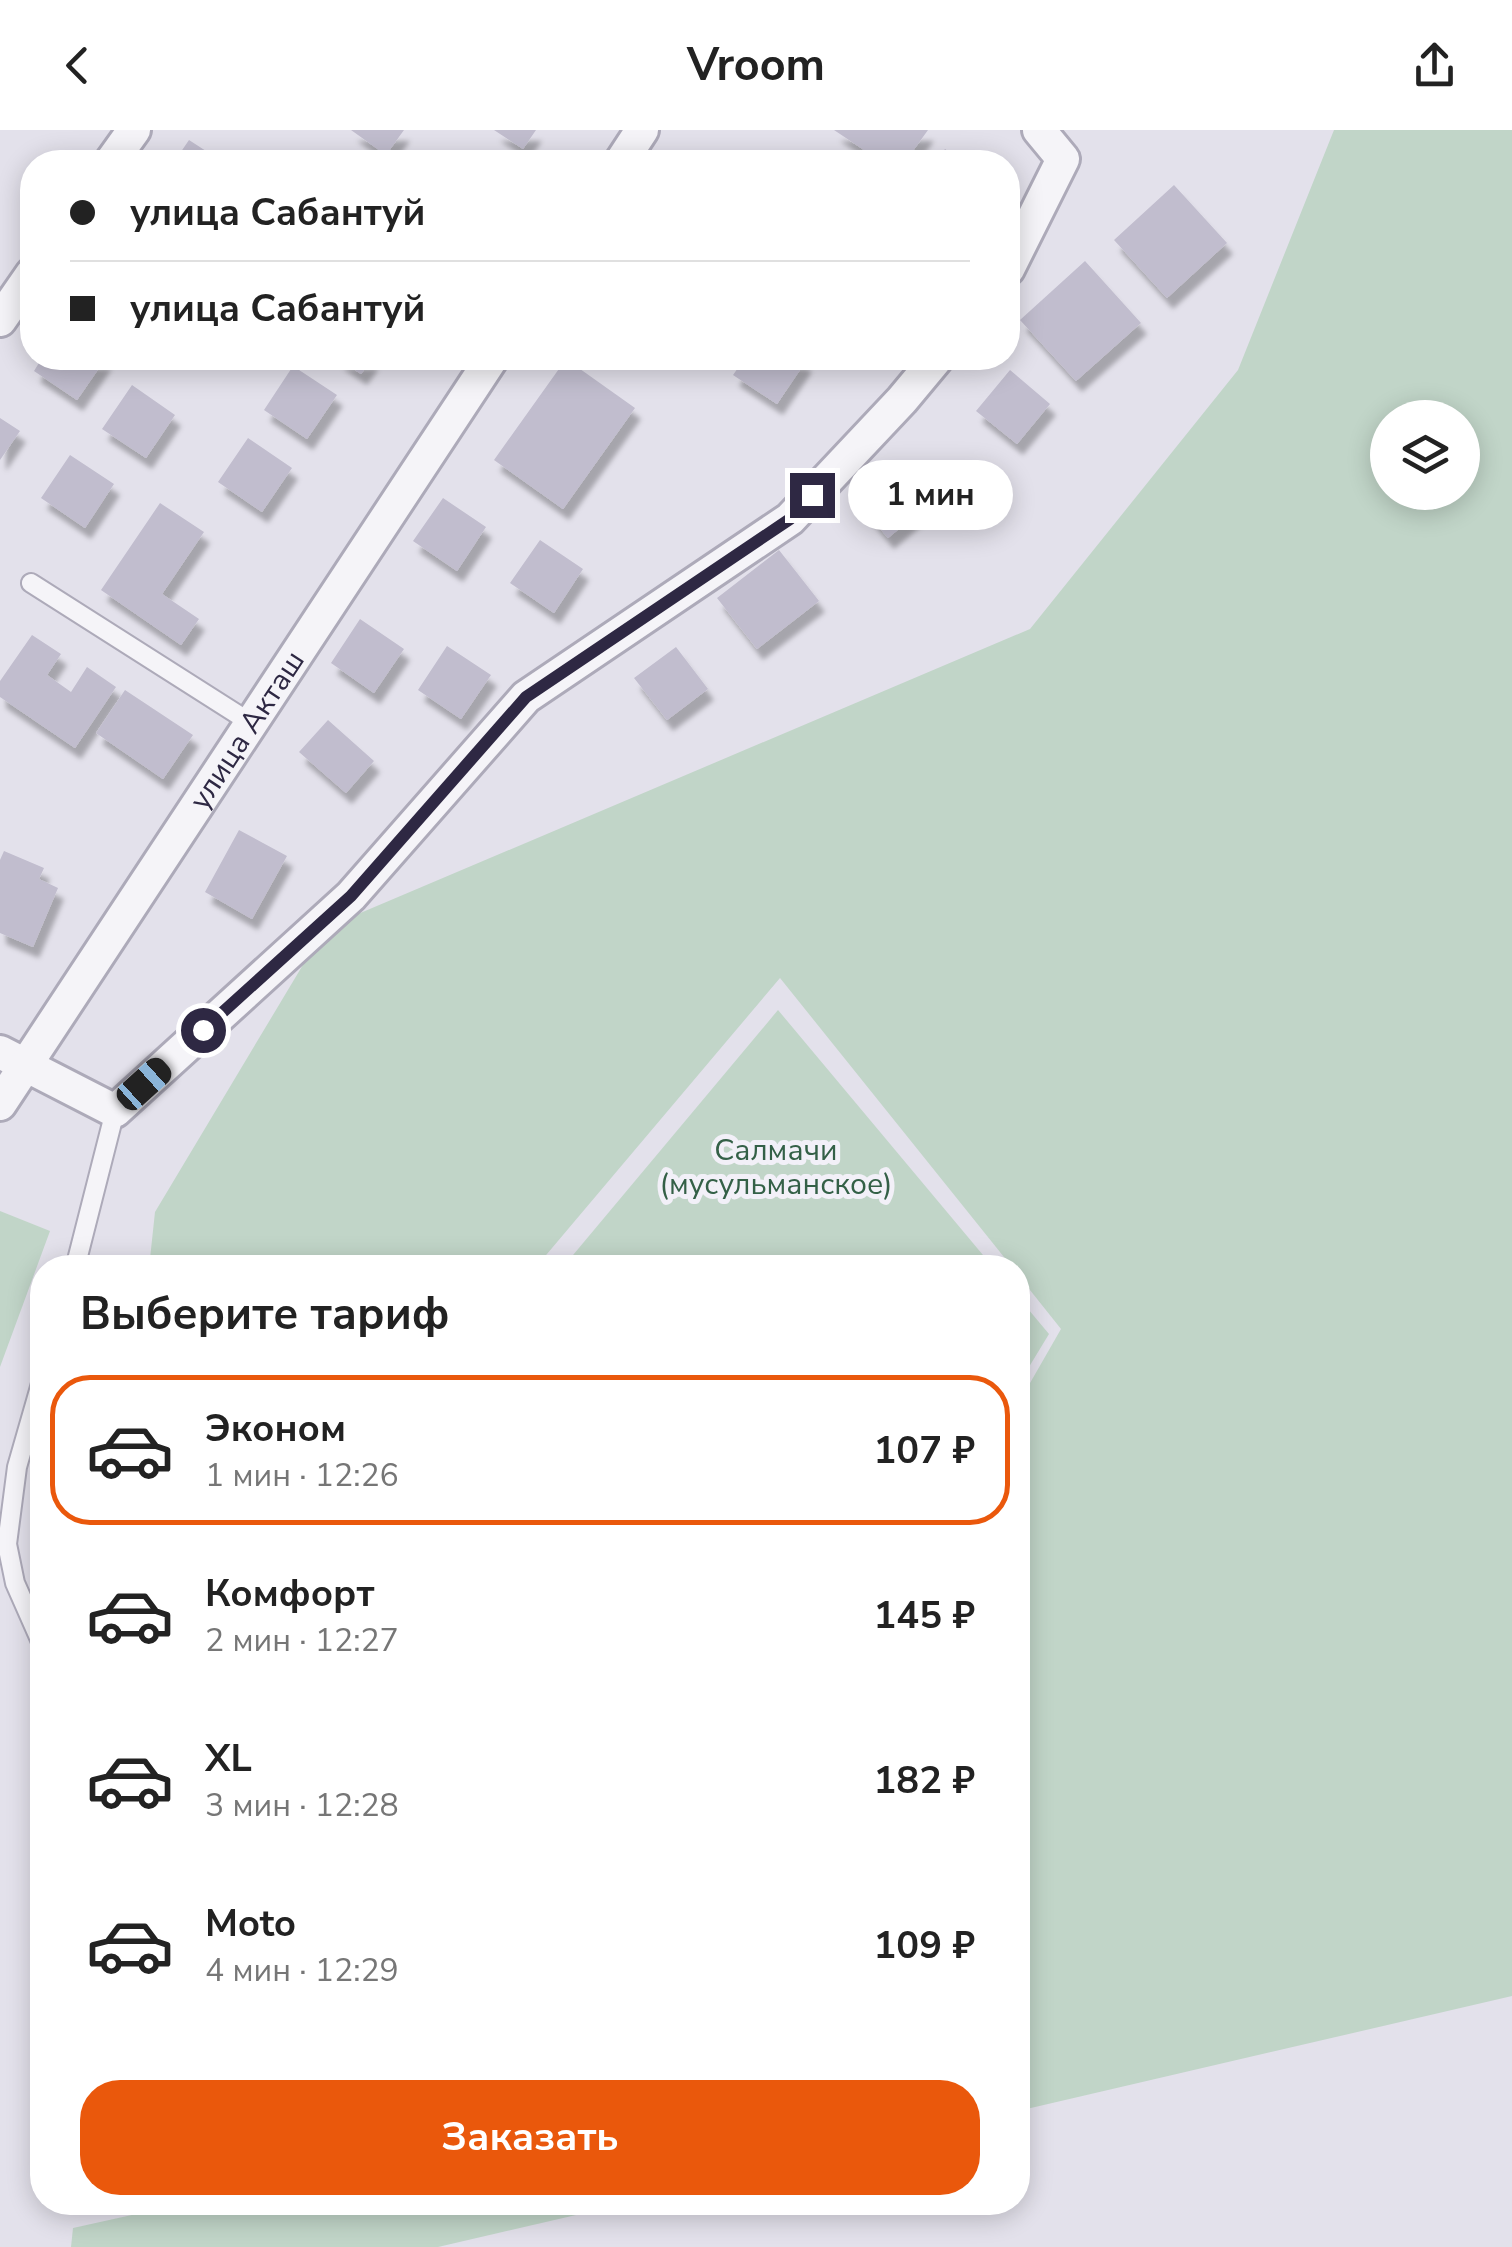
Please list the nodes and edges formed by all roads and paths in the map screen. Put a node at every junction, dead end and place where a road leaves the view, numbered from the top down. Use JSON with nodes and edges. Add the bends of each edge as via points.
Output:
{"nodes":[{"id":1,"x":1039,"y":130,"type":"edge"},
{"id":2,"x":1020,"y":244,"type":"edge"},
{"id":3,"x":20,"y":291,"type":"edge"},
{"id":4,"x":0,"y":320,"type":"edge"},
{"id":5,"x":484,"y":370,"type":"edge"},
{"id":6,"x":927,"y":370,"type":"edge"},
{"id":7,"x":30,"y":583,"type":"dead end"},
{"id":8,"x":251,"y":723,"type":"junction"},
{"id":9,"x":13,"y":1058,"type":"edge"},
{"id":10,"x":0,"y":1104,"type":"edge"},
{"id":11,"x":115,"y":1111,"type":"junction"},
{"id":12,"x":78,"y":1255,"type":"edge"},
{"id":13,"x":30,"y":1422,"type":"edge"},
{"id":14,"x":30,"y":1617,"type":"edge"}],
"edges":[{"from":1,"to":2,"type":"street","via":[[1063,158]]},
{"from":3,"to":4,"type":"street"},
{"from":5,"to":8,"type":"street","name":"улица Акташ"},
{"from":6,"to":11,"type":"street","via":[[790,519],[526,697],[351,896]]},
{"from":7,"to":8,"type":"lane"},
{"from":8,"to":9,"type":"street","name":"улица Акташ"},
{"from":9,"to":10,"type":"street","name":"улица Акташ"},
{"from":9,"to":11,"type":"street"},
{"from":11,"to":12,"type":"lane"},
{"from":13,"to":14,"type":"lane","via":[[7,1544]]}]}
